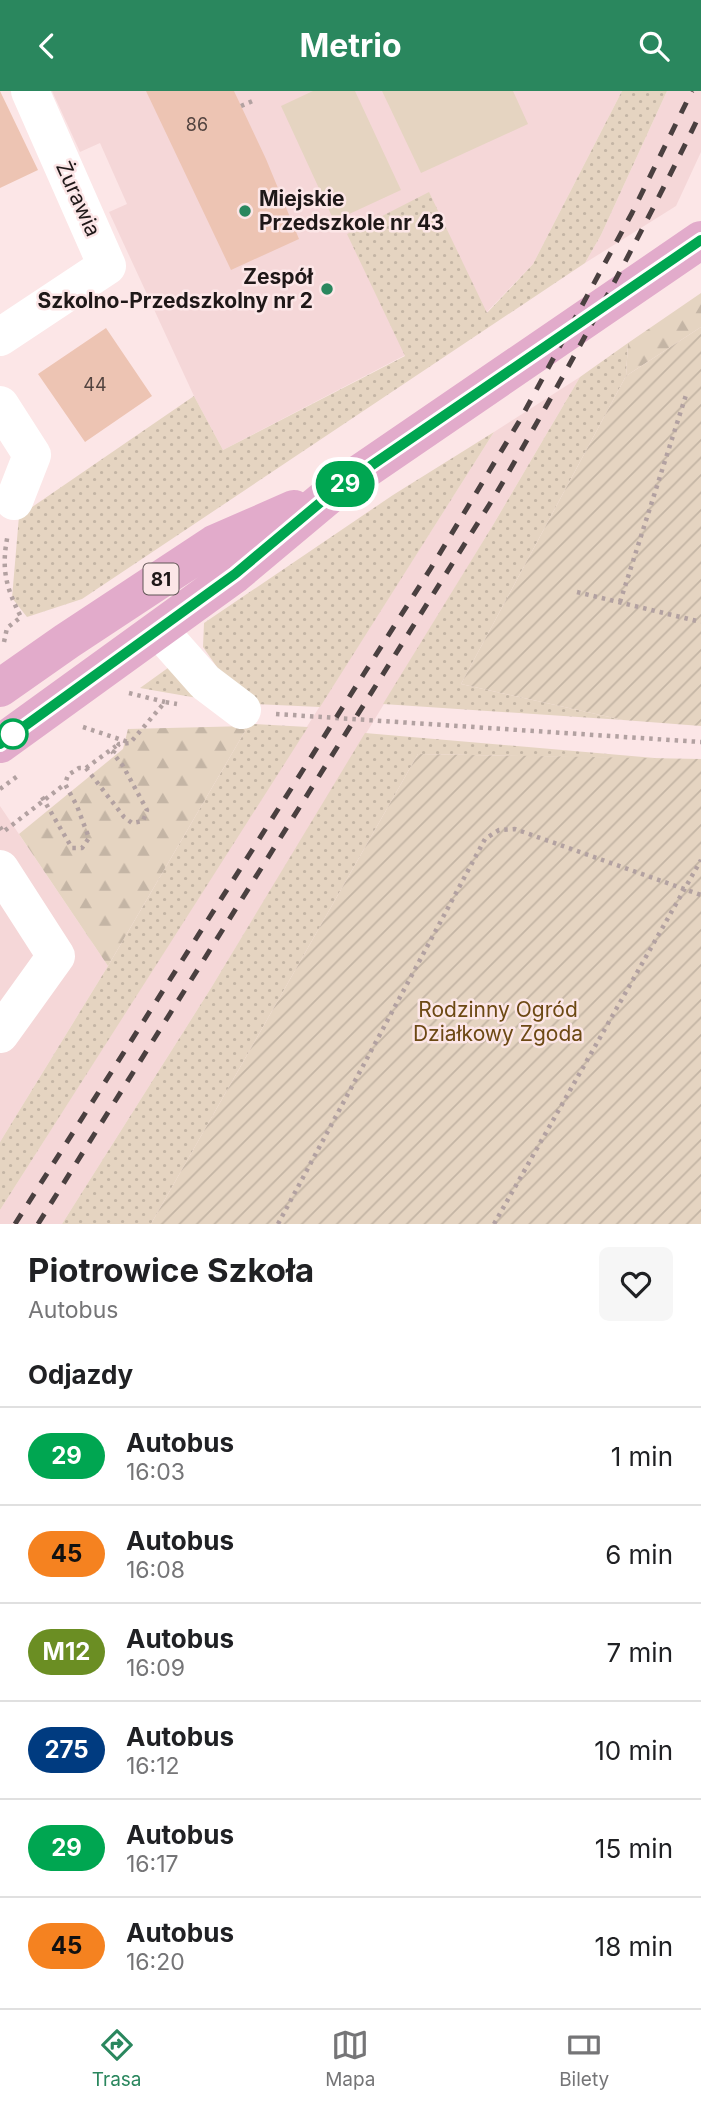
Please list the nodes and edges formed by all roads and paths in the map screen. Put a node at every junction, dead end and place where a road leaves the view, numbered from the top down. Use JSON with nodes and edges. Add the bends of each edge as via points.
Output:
{"nodes":[{"id":1,"x":30,"y":91,"type":"edge"},
{"id":2,"x":255,"y":100,"type":"dead end"},
{"id":3,"x":241,"y":106,"type":"dead end"},
{"id":4,"x":701,"y":240,"type":"edge"},
{"id":5,"x":0,"y":337,"type":"edge"},
{"id":6,"x":686,"y":395,"type":"dead end"},
{"id":7,"x":0,"y":405,"type":"edge"},
{"id":8,"x":334,"y":491,"type":"junction"},
{"id":9,"x":14,"y":501,"type":"dead end"},
{"id":10,"x":0,"y":562,"type":"edge"},
{"id":11,"x":577,"y":592,"type":"dead end"},
{"id":12,"x":620,"y":602,"type":"junction"},
{"id":13,"x":701,"y":622,"type":"edge"},
{"id":14,"x":159,"y":630,"type":"junction"},
{"id":15,"x":0,"y":644,"type":"edge"},
{"id":16,"x":0,"y":688,"type":"edge"},
{"id":17,"x":119,"y":699,"type":"dead end"},
{"id":18,"x":165,"y":702,"type":"junction"},
{"id":19,"x":178,"y":704,"type":"dead end"},
{"id":20,"x":255,"y":712,"type":"joint"},
{"id":21,"x":89,"y":719,"type":"dead end"},
{"id":22,"x":701,"y":741,"type":"edge"},
{"id":23,"x":130,"y":743,"type":"junction"},
{"id":24,"x":0,"y":744,"type":"edge"},
{"id":25,"x":120,"y":744,"type":"junction"},
{"id":26,"x":86,"y":768,"type":"junction"},
{"id":27,"x":65,"y":784,"type":"junction"},
{"id":28,"x":43,"y":799,"type":"junction"},
{"id":29,"x":0,"y":827,"type":"edge"},
{"id":30,"x":701,"y":860,"type":"edge"},
{"id":31,"x":0,"y":869,"type":"edge"},
{"id":32,"x":684,"y":889,"type":"junction"},
{"id":33,"x":701,"y":895,"type":"edge"},
{"id":34,"x":0,"y":1034,"type":"edge"},
{"id":35,"x":278,"y":1224,"type":"edge"},
{"id":36,"x":494,"y":1224,"type":"edge"}],
"edges":[{"from":1,"to":5,"type":"street","name":"Żurawia","via":[[107,266]]},
{"from":2,"to":3,"type":"path"},
{"from":4,"to":8,"type":"main road","number":"81"},
{"from":6,"to":12,"type":"path"},
{"from":7,"to":9,"type":"street","via":[[32,455]]},
{"from":8,"to":14,"type":"main road","number":"81"},
{"from":8,"to":16,"type":"main road","number":"81","via":[[214,544]]},
{"from":10,"to":15,"type":"path","via":[[9,595],[22,617],[7,628]]},
{"from":11,"to":12,"type":"path"},
{"from":12,"to":13,"type":"path"},
{"from":14,"to":20,"type":"street","via":[[205,682]]},
{"from":14,"to":24,"type":"main road","number":"81"},
{"from":17,"to":18,"type":"path","via":[[129,692]]},
{"from":18,"to":19,"type":"path"},
{"from":18,"to":23,"type":"path"},
{"from":20,"to":22,"type":"path"},
{"from":21,"to":23,"type":"path","via":[[79,725]]},
{"from":23,"to":25,"type":"path"},
{"from":25,"to":26,"type":"path"},
{"from":25,"to":26,"type":"path","via":[[113,753],[148,810],[143,821],[132,823],[124,817]]},
{"from":26,"to":27,"type":"path","via":[[68,775]]},
{"from":27,"to":28,"type":"path"},
{"from":27,"to":28,"type":"path","via":[[87,830],[89,838],[82,848],[72,848]]},
{"from":28,"to":29,"type":"path","via":[[3,832]]},
{"from":30,"to":32,"type":"path"},
{"from":31,"to":34,"type":"street","via":[[56,955]]},
{"from":32,"to":33,"type":"path"},
{"from":32,"to":35,"type":"path","via":[[515,829],[499,830],[485,839]]},
{"from":32,"to":36,"type":"path"}]}
